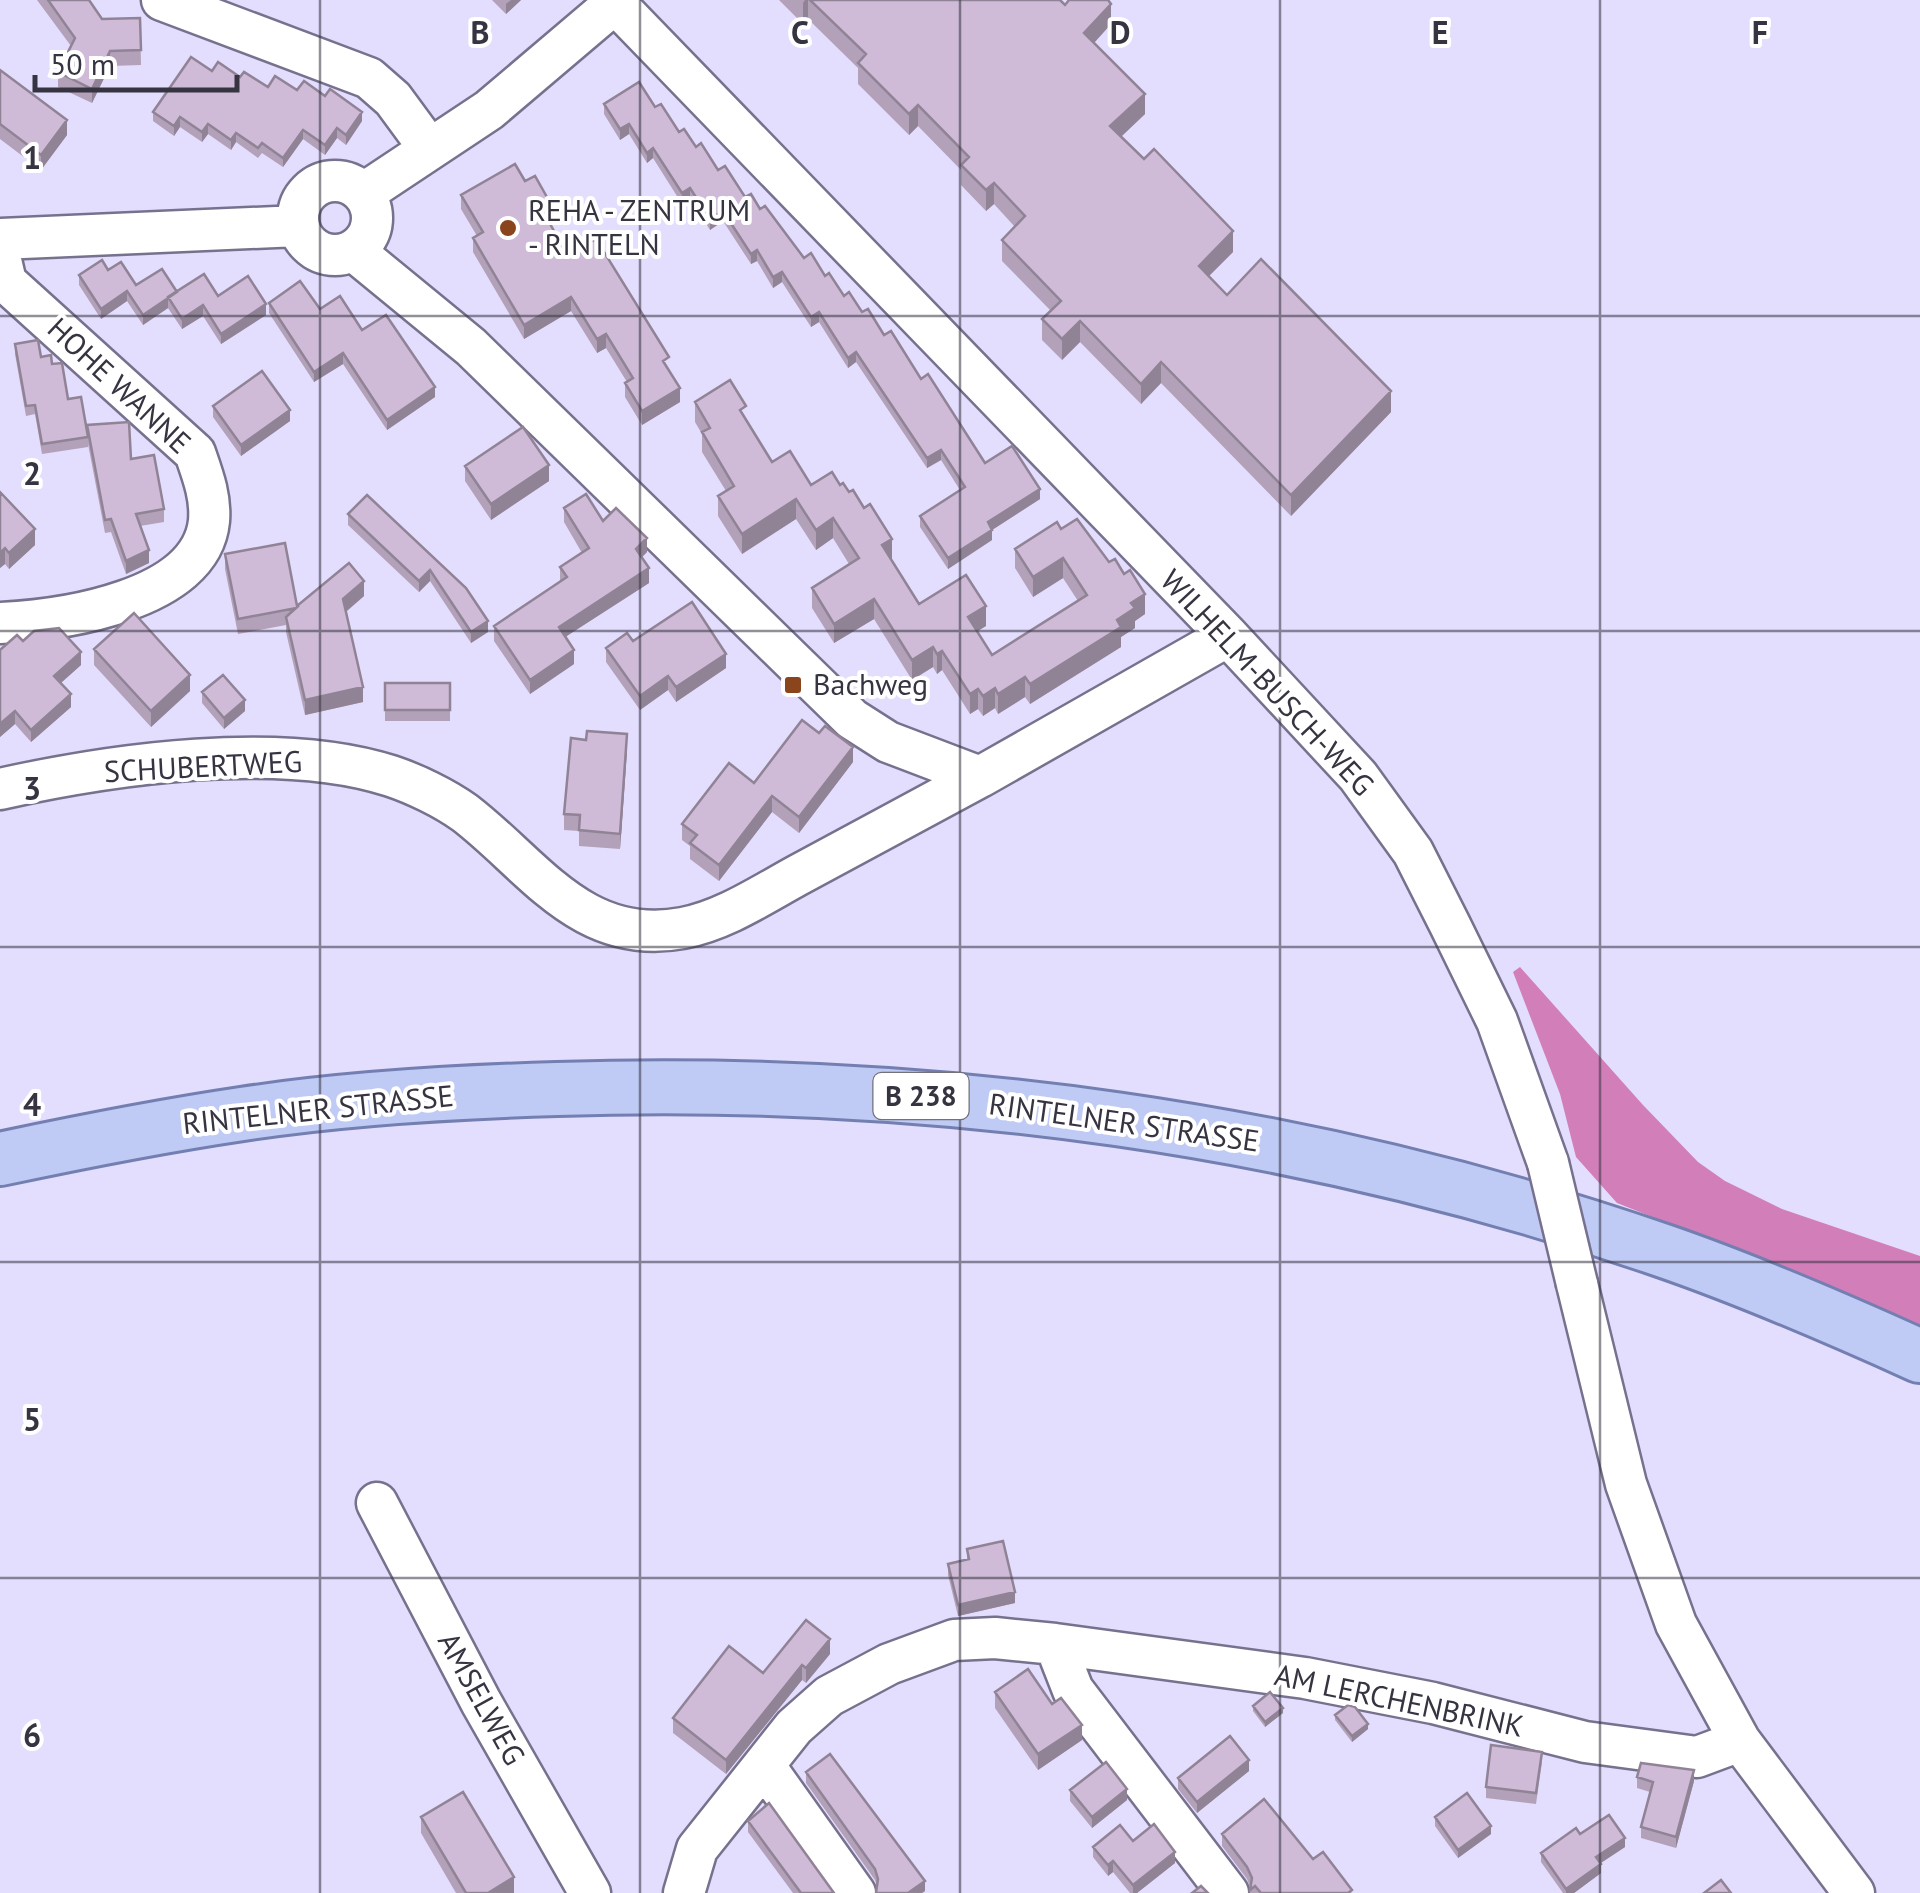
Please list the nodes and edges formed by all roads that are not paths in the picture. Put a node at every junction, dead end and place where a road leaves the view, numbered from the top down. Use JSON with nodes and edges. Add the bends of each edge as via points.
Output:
{"nodes":[{"id":1,"x":162,"y":0,"type":"edge"},
{"id":2,"x":613,"y":2,"type":"edge"},
{"id":3,"x":429,"y":148,"type":"junction"},
{"id":4,"x":364,"y":193,"type":"junction"},
{"id":5,"x":298,"y":226,"type":"junction"},
{"id":6,"x":0,"y":239,"type":"edge"},
{"id":7,"x":354,"y":251,"type":"junction"},
{"id":8,"x":0,"y":256,"type":"edge"},
{"id":9,"x":0,"y":624,"type":"edge"},
{"id":10,"x":1228,"y":636,"type":"junction"},
{"id":11,"x":980,"y":777,"type":"junction"},
{"id":12,"x":0,"y":789,"type":"edge"},
{"id":13,"x":0,"y":1160,"type":"edge"},
{"id":14,"x":1920,"y":1356,"type":"edge"},
{"id":15,"x":377,"y":1503,"type":"dead end"},
{"id":16,"x":1054,"y":1644,"type":"junction"},
{"id":17,"x":1740,"y":1741,"type":"junction"},
{"id":18,"x":764,"y":1765,"type":"junction"},
{"id":19,"x":590,"y":1893,"type":"edge"},
{"id":20,"x":684,"y":1893,"type":"edge"},
{"id":21,"x":855,"y":1893,"type":"edge"},
{"id":22,"x":1228,"y":1893,"type":"edge"},
{"id":23,"x":1854,"y":1893,"type":"edge"}],
"edges":[{"from":1,"to":3,"type":"street","via":[[368,78],[393,99]]},
{"from":2,"to":3,"type":"street","via":[[489,110]]},
{"from":2,"to":10,"type":"street","name":"WILHELM-BUSCH-WEG"},
{"from":3,"to":4,"type":"street"},
{"from":4,"to":5,"type":"street","via":[[341,180],[324,182],[299,206]]},
{"from":4,"to":7,"type":"street","via":[[372,227]]},
{"from":5,"to":6,"type":"street"},
{"from":5,"to":7,"type":"street","via":[[316,250],[340,256]]},
{"from":7,"to":11,"type":"street","via":[[471,347],[852,719],[888,742]]},
{"from":8,"to":9,"type":"street","name":"HOHE WANNE","via":[[6,282],[195,454],[208,489],[209,524],[194,557],[170,581],[110,606]]},
{"from":10,"to":11,"type":"street"},
{"from":10,"to":17,"type":"street","name":"WILHELM-BUSCH-WEG","bridge":true,"via":[[1358,776],[1412,852],[1498,1022],[1548,1163],[1626,1484],[1676,1624]]},
{"from":11,"to":12,"type":"street","name":"SCHUBERTWEG","via":[[731,912],[683,928],[641,929],[596,920],[552,892],[464,812],[390,776],[322,762],[252,758],[60,776]]},
{"from":13,"to":14,"type":"main road","name":"RINTELNER STRASSE","number":"B 238","via":[[246,1113],[396,1097],[667,1085],[941,1097],[1177,1127],[1444,1184],[1663,1250]]},
{"from":15,"to":19,"type":"street","name":"AMSELWEG"},
{"from":16,"to":17,"type":"street","name":"AM LERCHENBRINK","via":[[1305,1678],[1585,1742],[1697,1758]]},
{"from":16,"to":18,"type":"street","name":"AM LERCHENBRINK","via":[[954,1640],[889,1664],[829,1696]]},
{"from":16,"to":22,"type":"street","via":[[1073,1690]]},
{"from":17,"to":23,"type":"street","name":"WILHELM-BUSCH-WEG"},
{"from":18,"to":20,"type":"street","name":"AM LERCHENBRINK","via":[[697,1848]]},
{"from":18,"to":21,"type":"street"}]}
